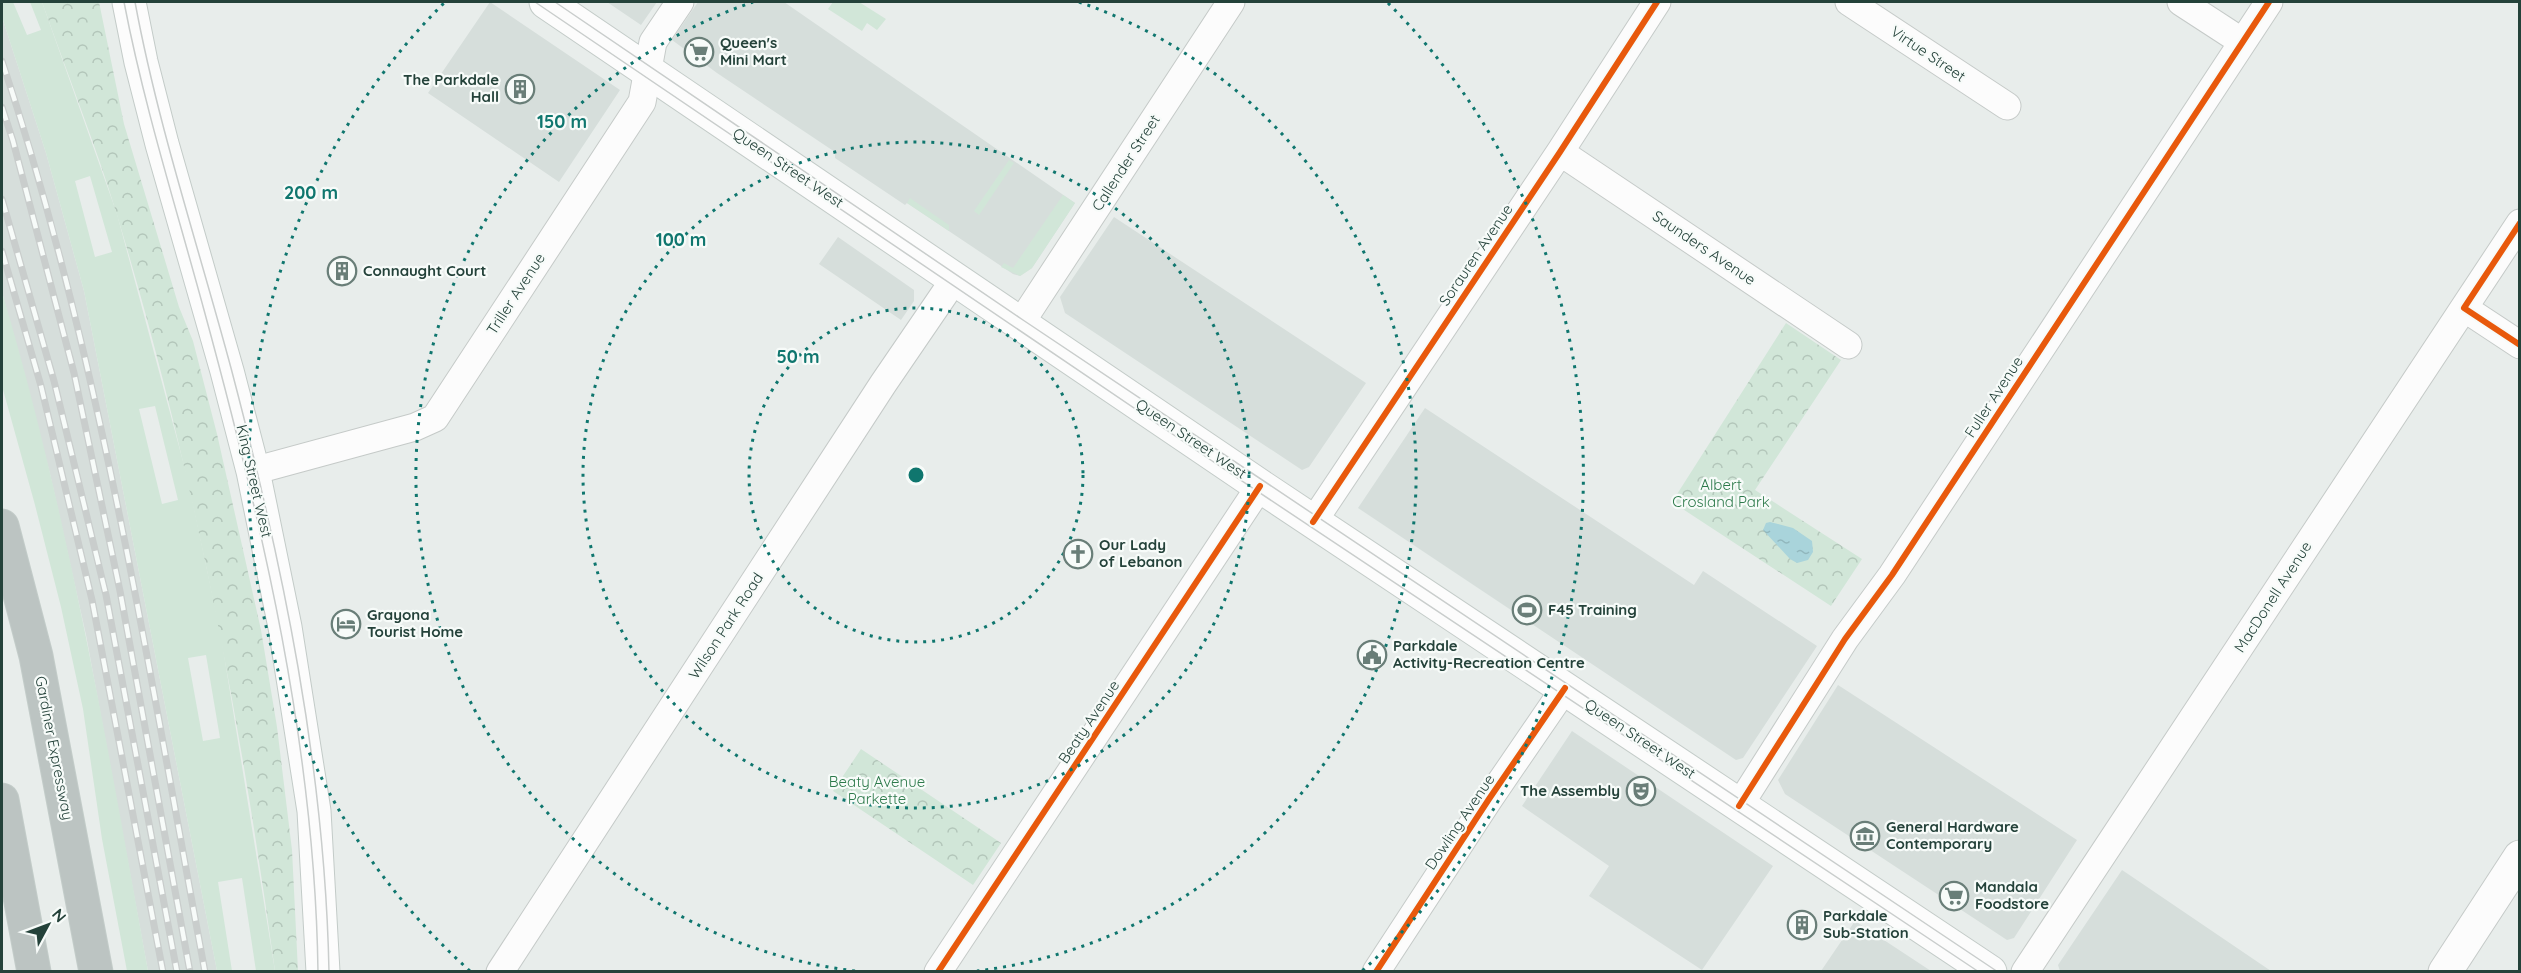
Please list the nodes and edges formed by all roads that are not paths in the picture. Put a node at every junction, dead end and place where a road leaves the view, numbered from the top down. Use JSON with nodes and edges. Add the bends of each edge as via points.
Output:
{"nodes":[{"id":1,"x":129,"y":2,"type":"edge"},
{"id":2,"x":546,"y":2,"type":"edge"},
{"id":3,"x":680,"y":2,"type":"edge"},
{"id":4,"x":1231,"y":2,"type":"edge"},
{"id":5,"x":1657,"y":2,"type":"edge"},
{"id":6,"x":1849,"y":2,"type":"edge"},
{"id":7,"x":2181,"y":2,"type":"edge"},
{"id":8,"x":2269,"y":2,"type":"edge"},
{"id":9,"x":2241,"y":41,"type":"junction"},
{"id":10,"x":647,"y":71,"type":"junction"},
{"id":11,"x":2007,"y":106,"type":"dead end"},
{"id":12,"x":1560,"y":152,"type":"junction"},
{"id":13,"x":2520,"y":223,"type":"edge"},
{"id":14,"x":954,"y":280,"type":"junction"},
{"id":15,"x":2464,"y":308,"type":"junction"},
{"id":16,"x":1020,"y":324,"type":"junction"},
{"id":17,"x":1848,"y":345,"type":"dead end"},
{"id":18,"x":2520,"y":345,"type":"edge"},
{"id":19,"x":252,"y":471,"type":"junction"},
{"id":20,"x":1260,"y":486,"type":"junction"},
{"id":21,"x":1313,"y":522,"type":"junction"},
{"id":22,"x":2,"y":526,"type":"edge"},
{"id":23,"x":1565,"y":688,"type":"junction"},
{"id":24,"x":2,"y":800,"type":"edge"},
{"id":25,"x":1739,"y":806,"type":"junction"},
{"id":26,"x":2520,"y":857,"type":"edge"},
{"id":27,"x":1382,"y":969,"type":"edge"},
{"id":28,"x":34,"y":972,"type":"edge"},
{"id":29,"x":96,"y":972,"type":"edge"},
{"id":30,"x":323,"y":972,"type":"edge"},
{"id":31,"x":500,"y":972,"type":"edge"},
{"id":32,"x":938,"y":972,"type":"edge"},
{"id":33,"x":1990,"y":972,"type":"edge"},
{"id":34,"x":2025,"y":972,"type":"edge"},
{"id":35,"x":2445,"y":972,"type":"edge"}],
"edges":[{"from":1,"to":19,"type":"main road","name":"King Street West","via":[[162,144]]},
{"from":2,"to":10,"type":"main road","name":"Queen Street West"},
{"from":3,"to":10,"type":"street","name":"Triller Avenue","via":[[653,42]]},
{"from":4,"to":16,"type":"street","name":"Callender Street"},
{"from":5,"to":12,"type":"street","name":"Sorauren Avenue"},
{"from":6,"to":11,"type":"street","name":"Virtue Street"},
{"from":7,"to":9,"type":"street"},
{"from":8,"to":9,"type":"street","name":"Fuller Avenue"},
{"from":9,"to":25,"type":"street","name":"Fuller Avenue"},
{"from":10,"to":14,"type":"main road","name":"Queen Street West"},
{"from":10,"to":19,"type":"street","name":"Triller Avenue","via":[[642,102],[435,418],[415,427]]},
{"from":12,"to":17,"type":"street","name":"Saunders Avenue"},
{"from":12,"to":21,"type":"street","name":"Sorauren Avenue"},
{"from":13,"to":15,"type":"street","name":"MacDonell Avenue"},
{"from":14,"to":16,"type":"main road","name":"Queen Street West"},
{"from":14,"to":31,"type":"street","name":"Wilson Park Road"},
{"from":15,"to":18,"type":"street"},
{"from":15,"to":34,"type":"street","name":"MacDonell Avenue"},
{"from":16,"to":20,"type":"main road","name":"Queen Street West"},
{"from":19,"to":30,"type":"main road","name":"King Street West","via":[[285,627],[314,803]]},
{"from":20,"to":21,"type":"main road","name":"Queen Street West"},
{"from":20,"to":32,"type":"street","name":"Beaty Avenue"},
{"from":21,"to":23,"type":"main road","name":"Queen Street West"},
{"from":22,"to":29,"type":"highway","name":"Gardiner Expressway","via":[[36,656]]},
{"from":23,"to":25,"type":"main road","name":"Queen Street West"},
{"from":23,"to":27,"type":"street","name":"Dowling Avenue","via":[[1489,799]]},
{"from":24,"to":28,"type":"highway"},
{"from":25,"to":33,"type":"main road","name":"Queen Street West"},
{"from":26,"to":35,"type":"main road"}]}
